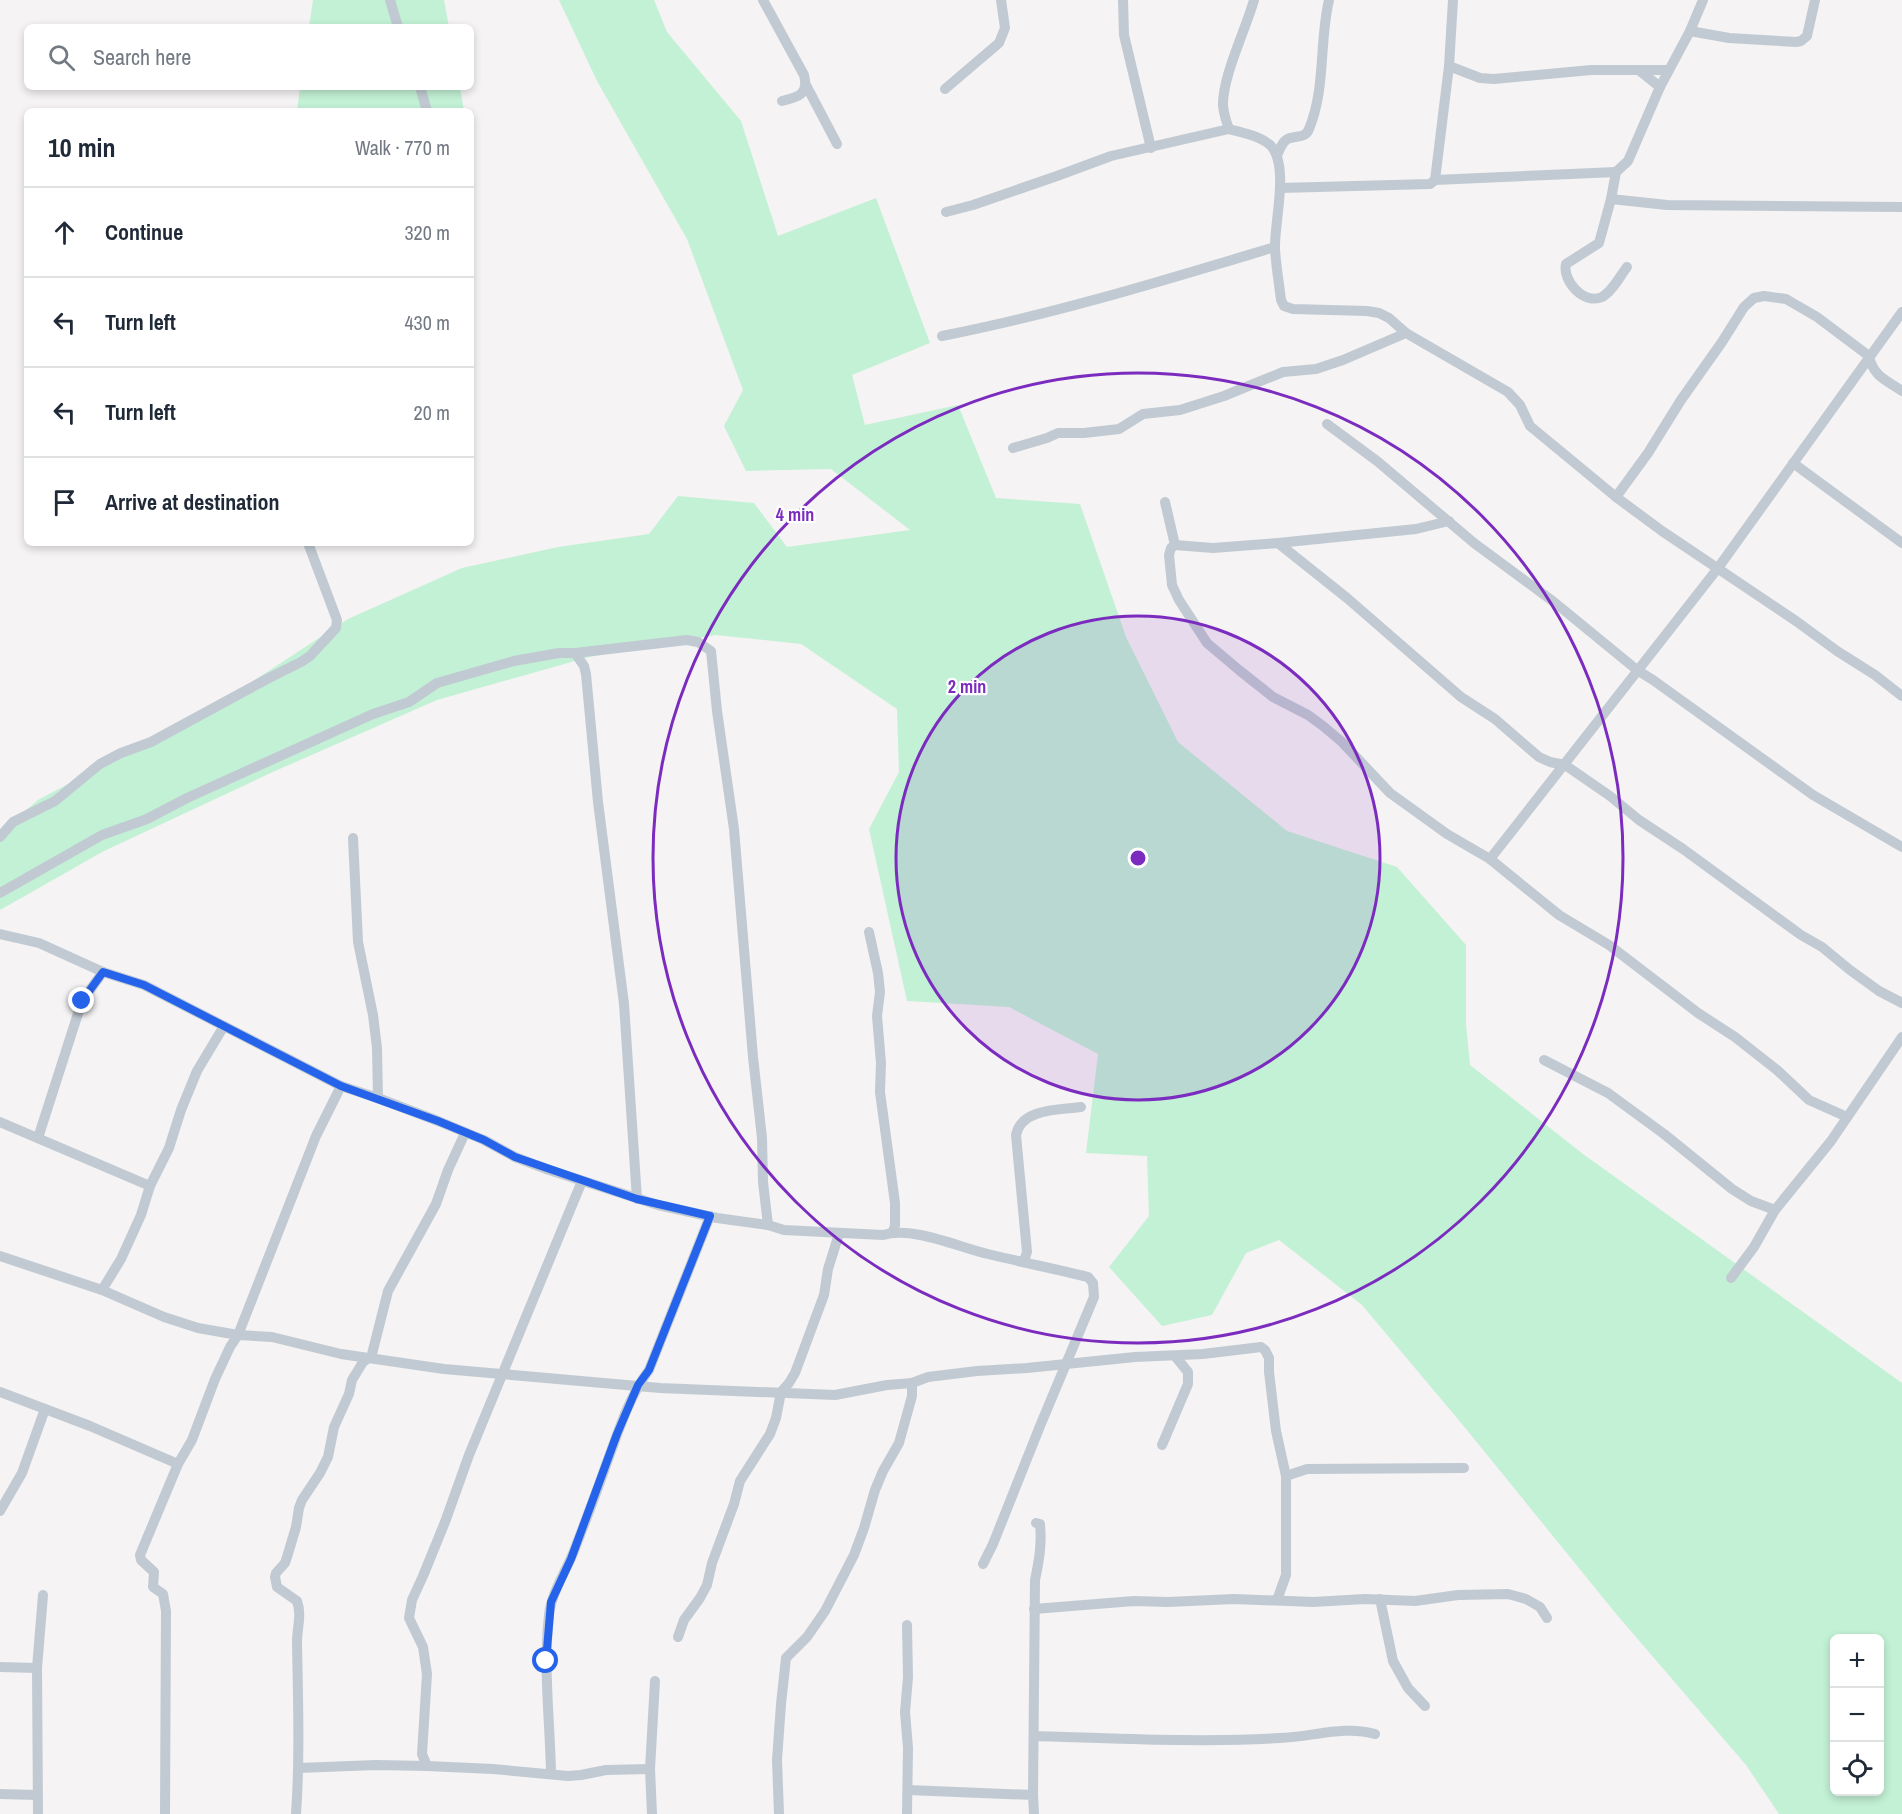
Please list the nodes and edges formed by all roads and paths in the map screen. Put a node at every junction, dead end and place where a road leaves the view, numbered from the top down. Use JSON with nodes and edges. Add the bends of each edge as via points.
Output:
{"nodes":[{"id":1,"x":390,"y":0,"type":"edge"},
{"id":2,"x":763,"y":0,"type":"edge"},
{"id":3,"x":1001,"y":0,"type":"edge"},
{"id":4,"x":1123,"y":0,"type":"edge"},
{"id":5,"x":1254,"y":0,"type":"edge"},
{"id":6,"x":1329,"y":0,"type":"edge"},
{"id":7,"x":1453,"y":0,"type":"edge"},
{"id":8,"x":1703,"y":0,"type":"edge"},
{"id":9,"x":1815,"y":0,"type":"edge"},
{"id":10,"x":397,"y":24,"type":"edge"},
{"id":11,"x":1690,"y":31,"type":"junction"},
{"id":12,"x":1449,"y":66,"type":"junction"},
{"id":13,"x":1669,"y":70,"type":"junction"},
{"id":14,"x":1640,"y":71,"type":"junction"},
{"id":15,"x":806,"y":85,"type":"junction"},
{"id":16,"x":1660,"y":87,"type":"junction"},
{"id":17,"x":945,"y":89,"type":"dead end"},
{"id":18,"x":421,"y":90,"type":"edge"},
{"id":19,"x":782,"y":101,"type":"dead end"},
{"id":20,"x":426,"y":108,"type":"edge"},
{"id":21,"x":1229,"y":129,"type":"junction"},
{"id":22,"x":837,"y":144,"type":"dead end"},
{"id":23,"x":1151,"y":148,"type":"junction"},
{"id":24,"x":1277,"y":156,"type":"junction"},
{"id":25,"x":1616,"y":172,"type":"junction"},
{"id":26,"x":1435,"y":180,"type":"junction"},
{"id":27,"x":1280,"y":188,"type":"junction"},
{"id":28,"x":1611,"y":199,"type":"junction"},
{"id":29,"x":1902,"y":207,"type":"edge"},
{"id":30,"x":946,"y":212,"type":"dead end"},
{"id":31,"x":1275,"y":247,"type":"junction"},
{"id":32,"x":1627,"y":267,"type":"dead end"},
{"id":33,"x":1902,"y":312,"type":"edge"},
{"id":34,"x":1406,"y":333,"type":"junction"},
{"id":35,"x":942,"y":336,"type":"dead end"},
{"id":36,"x":1869,"y":356,"type":"junction"},
{"id":37,"x":1902,"y":391,"type":"edge"},
{"id":38,"x":1327,"y":424,"type":"dead end"},
{"id":39,"x":1013,"y":448,"type":"dead end"},
{"id":40,"x":1793,"y":463,"type":"junction"},
{"id":41,"x":1616,"y":497,"type":"junction"},
{"id":42,"x":1165,"y":502,"type":"dead end"},
{"id":43,"x":1449,"y":521,"type":"junction"},
{"id":44,"x":1278,"y":543,"type":"junction"},
{"id":45,"x":1902,"y":543,"type":"edge"},
{"id":46,"x":1175,"y":545,"type":"junction"},
{"id":47,"x":309,"y":546,"type":"edge"},
{"id":48,"x":1718,"y":568,"type":"junction"},
{"id":49,"x":575,"y":653,"type":"junction"},
{"id":50,"x":1637,"y":670,"type":"junction"},
{"id":51,"x":1902,"y":696,"type":"edge"},
{"id":52,"x":1565,"y":765,"type":"junction"},
{"id":53,"x":0,"y":837,"type":"edge"},
{"id":54,"x":353,"y":838,"type":"dead end"},
{"id":55,"x":1902,"y":847,"type":"edge"},
{"id":56,"x":1490,"y":859,"type":"junction"},
{"id":57,"x":0,"y":893,"type":"edge"},
{"id":58,"x":870,"y":932,"type":"dead end"},
{"id":59,"x":0,"y":934,"type":"edge"},
{"id":60,"x":103,"y":972,"type":"junction"},
{"id":61,"x":1902,"y":1003,"type":"edge"},
{"id":62,"x":224,"y":1026,"type":"junction"},
{"id":63,"x":1902,"y":1036,"type":"edge"},
{"id":64,"x":1544,"y":1060,"type":"dead end"},
{"id":65,"x":341,"y":1086,"type":"junction"},
{"id":66,"x":378,"y":1098,"type":"junction"},
{"id":67,"x":1081,"y":1107,"type":"dead end"},
{"id":68,"x":1847,"y":1117,"type":"junction"},
{"id":69,"x":0,"y":1122,"type":"edge"},
{"id":70,"x":465,"y":1133,"type":"junction"},
{"id":71,"x":38,"y":1138,"type":"junction"},
{"id":72,"x":582,"y":1181,"type":"junction"},
{"id":73,"x":150,"y":1186,"type":"junction"},
{"id":74,"x":637,"y":1199,"type":"junction"},
{"id":75,"x":1776,"y":1210,"type":"junction"},
{"id":76,"x":710,"y":1216,"type":"junction"},
{"id":77,"x":768,"y":1225,"type":"junction"},
{"id":78,"x":892,"y":1232,"type":"junction"},
{"id":79,"x":839,"y":1234,"type":"junction"},
{"id":80,"x":0,"y":1256,"type":"edge"},
{"id":81,"x":1019,"y":1261,"type":"junction"},
{"id":82,"x":1731,"y":1278,"type":"dead end"},
{"id":83,"x":102,"y":1290,"type":"junction"},
{"id":84,"x":238,"y":1335,"type":"junction"},
{"id":85,"x":1175,"y":1356,"type":"junction"},
{"id":86,"x":369,"y":1358,"type":"junction"},
{"id":87,"x":1066,"y":1364,"type":"junction"},
{"id":88,"x":503,"y":1374,"type":"junction"},
{"id":89,"x":912,"y":1383,"type":"junction"},
{"id":90,"x":638,"y":1385,"type":"junction"},
{"id":91,"x":0,"y":1392,"type":"edge"},
{"id":92,"x":781,"y":1392,"type":"junction"},
{"id":93,"x":45,"y":1409,"type":"junction"},
{"id":94,"x":1162,"y":1445,"type":"dead end"},
{"id":95,"x":178,"y":1464,"type":"junction"},
{"id":96,"x":1464,"y":1468,"type":"dead end"},
{"id":97,"x":1287,"y":1476,"type":"junction"},
{"id":98,"x":0,"y":1511,"type":"edge"},
{"id":99,"x":1036,"y":1523,"type":"dead end"},
{"id":100,"x":982,"y":1564,"type":"dead end"},
{"id":101,"x":43,"y":1595,"type":"dead end"},
{"id":102,"x":1380,"y":1599,"type":"junction"},
{"id":103,"x":1277,"y":1600,"type":"junction"},
{"id":104,"x":1034,"y":1609,"type":"junction"},
{"id":105,"x":1547,"y":1618,"type":"dead end"},
{"id":106,"x":907,"y":1625,"type":"dead end"},
{"id":107,"x":678,"y":1637,"type":"dead end"},
{"id":108,"x":0,"y":1667,"type":"edge"},
{"id":109,"x":37,"y":1668,"type":"junction"},
{"id":110,"x":655,"y":1681,"type":"dead end"},
{"id":111,"x":1425,"y":1706,"type":"dead end"},
{"id":112,"x":1375,"y":1734,"type":"dead end"},
{"id":113,"x":1034,"y":1736,"type":"junction"},
{"id":114,"x":422,"y":1754,"type":"junction"},
{"id":115,"x":413,"y":1766,"type":"junction"},
{"id":116,"x":427,"y":1766,"type":"junction"},
{"id":117,"x":299,"y":1768,"type":"junction"},
{"id":118,"x":650,"y":1769,"type":"junction"},
{"id":119,"x":551,"y":1774,"type":"junction"},
{"id":120,"x":908,"y":1790,"type":"junction"},
{"id":121,"x":0,"y":1794,"type":"edge"},
{"id":122,"x":37,"y":1795,"type":"junction"},
{"id":123,"x":1033,"y":1795,"type":"junction"},
{"id":124,"x":38,"y":1814,"type":"edge"},
{"id":125,"x":165,"y":1814,"type":"edge"},
{"id":126,"x":296,"y":1814,"type":"edge"},
{"id":127,"x":652,"y":1814,"type":"edge"},
{"id":128,"x":778,"y":1814,"type":"edge"},
{"id":129,"x":907,"y":1814,"type":"edge"},
{"id":130,"x":1034,"y":1814,"type":"edge"}],
"edges":[{"from":1,"to":10,"type":"street"},
{"from":2,"to":15,"type":"street"},
{"from":3,"to":17,"type":"street","via":[[1005,28],[999,43]]},
{"from":4,"to":23,"type":"street","via":[[1124,35]]},
{"from":5,"to":21,"type":"street","via":[[1226,84],[1223,103]]},
{"from":6,"to":24,"type":"street","via":[[1321,82],[1309,131],[1288,139]]},
{"from":7,"to":12,"type":"street"},
{"from":8,"to":11,"type":"street"},
{"from":9,"to":11,"type":"street","via":[[1807,36],[1801,41],[1729,38]]},
{"from":11,"to":13,"type":"street"},
{"from":12,"to":14,"type":"street","via":[[1494,79],[1591,70]]},
{"from":12,"to":26,"type":"street"},
{"from":13,"to":14,"type":"street"},
{"from":13,"to":16,"type":"street"},
{"from":14,"to":16,"type":"street"},
{"from":15,"to":19,"type":"street","via":[[798,96]]},
{"from":15,"to":22,"type":"street"},
{"from":16,"to":25,"type":"street","via":[[1628,161]]},
{"from":18,"to":20,"type":"street"},
{"from":21,"to":23,"type":"street"},
{"from":21,"to":24,"type":"street","via":[[1257,137]]},
{"from":23,"to":30,"type":"street","via":[[1111,156]]},
{"from":24,"to":27,"type":"street"},
{"from":25,"to":26,"type":"street"},
{"from":25,"to":28,"type":"street"},
{"from":26,"to":27,"type":"street","via":[[1430,184]]},
{"from":27,"to":31,"type":"street"},
{"from":28,"to":29,"type":"street","via":[[1667,205]]},
{"from":28,"to":32,"type":"street","via":[[1599,243],[1566,264],[1564,271],[1573,286],[1591,300],[1606,295]]},
{"from":31,"to":34,"type":"street","via":[[1284,306],[1379,313]]},
{"from":31,"to":35,"type":"street","via":[[1007,324]]},
{"from":33,"to":36,"type":"street"},
{"from":34,"to":39,"type":"street","via":[[1316,369],[1283,372],[1180,410],[1143,414],[1119,429],[1058,433]]},
{"from":34,"to":41,"type":"street","via":[[1508,392],[1520,405],[1530,426]]},
{"from":36,"to":37,"type":"street","via":[[1875,372]]},
{"from":36,"to":40,"type":"street"},
{"from":36,"to":41,"type":"street","via":[[1786,299],[1754,298],[1744,307]]},
{"from":38,"to":43,"type":"street"},
{"from":40,"to":45,"type":"street"},
{"from":40,"to":48,"type":"street"},
{"from":41,"to":48,"type":"street"},
{"from":42,"to":46,"type":"street"},
{"from":43,"to":44,"type":"street","via":[[1416,529]]},
{"from":43,"to":50,"type":"street"},
{"from":44,"to":46,"type":"street","via":[[1213,548]]},
{"from":44,"to":52,"type":"street","via":[[1461,697],[1495,719],[1539,757]]},
{"from":46,"to":56,"type":"street","via":[[1169,555],[1172,585],[1208,643],[1273,697],[1323,726],[1390,793]]},
{"from":47,"to":53,"type":"street","via":[[337,620],[336,628],[310,656],[151,742],[100,764],[55,801],[13,822]]},
{"from":48,"to":50,"type":"street"},
{"from":48,"to":51,"type":"street"},
{"from":49,"to":57,"type":"street","via":[[514,661],[437,683],[409,702],[373,714],[147,819],[102,835]]},
{"from":49,"to":74,"type":"street","via":[[586,674],[624,1004]]},
{"from":49,"to":77,"type":"street","via":[[687,640],[711,651],[734,829]]},
{"from":50,"to":52,"type":"street"},
{"from":50,"to":55,"type":"street","via":[[1813,795]]},
{"from":52,"to":56,"type":"street"},
{"from":52,"to":61,"type":"street","via":[[1879,991]]},
{"from":54,"to":66,"type":"street","via":[[358,942],[377,1048]]},
{"from":56,"to":68,"type":"street","via":[[1558,915],[1609,945],[1735,1037],[1809,1100]]},
{"from":58,"to":78,"type":"street","via":[[880,992],[880,1092],[895,1203]]},
{"from":59,"to":60,"type":"street","via":[[39,944]]},
{"from":60,"to":62,"type":"street","via":[[144,985]]},
{"from":60,"to":71,"type":"street","via":[[82,1001]]},
{"from":62,"to":65,"type":"street"},
{"from":62,"to":73,"type":"street","via":[[197,1071],[169,1148]]},
{"from":63,"to":68,"type":"street"},
{"from":64,"to":75,"type":"street","via":[[1608,1094],[1732,1189]]},
{"from":65,"to":66,"type":"street"},
{"from":65,"to":84,"type":"street","via":[[316,1136]]},
{"from":66,"to":70,"type":"street"},
{"from":67,"to":81,"type":"street","via":[[1032,1115],[1017,1128],[1027,1252],[1024,1261]]},
{"from":68,"to":75,"type":"street"},
{"from":69,"to":71,"type":"street"},
{"from":70,"to":72,"type":"street","via":[[515,1157]]},
{"from":70,"to":86,"type":"street","via":[[436,1204],[388,1291]]},
{"from":71,"to":73,"type":"street"},
{"from":72,"to":74,"type":"street"},
{"from":72,"to":88,"type":"street"},
{"from":73,"to":83,"type":"street","via":[[121,1259]]},
{"from":74,"to":76,"type":"street"},
{"from":75,"to":82,"type":"street"},
{"from":76,"to":77,"type":"street"},
{"from":76,"to":90,"type":"street","via":[[649,1370]]},
{"from":77,"to":79,"type":"street"},
{"from":78,"to":79,"type":"street"},
{"from":78,"to":81,"type":"street","via":[[933,1238]]},
{"from":79,"to":92,"type":"street","via":[[818,1312],[795,1373]]},
{"from":80,"to":83,"type":"street"},
{"from":81,"to":87,"type":"street","via":[[1088,1277],[1094,1283],[1094,1297]]},
{"from":83,"to":84,"type":"street","via":[[164,1317]]},
{"from":84,"to":86,"type":"street","via":[[272,1337]]},
{"from":84,"to":95,"type":"street"},
{"from":85,"to":87,"type":"street"},
{"from":85,"to":94,"type":"street","via":[[1188,1372],[1188,1384]]},
{"from":85,"to":97,"type":"street","via":[[1257,1347],[1265,1350],[1276,1431]]},
{"from":86,"to":88,"type":"street"},
{"from":86,"to":117,"type":"street","via":[[352,1380],[334,1427],[328,1457],[302,1500],[285,1563],[275,1577],[277,1587],[299,1606]]},
{"from":87,"to":89,"type":"street","via":[[928,1377]]},
{"from":87,"to":100,"type":"street"},
{"from":88,"to":90,"type":"street"},
{"from":88,"to":114,"type":"street","via":[[409,1611],[423,1647],[427,1674]]},
{"from":89,"to":92,"type":"street","via":[[835,1395]]},
{"from":89,"to":128,"type":"street","via":[[899,1443],[875,1490],[854,1555],[825,1611],[786,1658],[777,1760]]},
{"from":90,"to":92,"type":"street"},
{"from":90,"to":119,"type":"street","via":[[551,1602],[546,1661]]},
{"from":91,"to":93,"type":"street"},
{"from":92,"to":107,"type":"street","via":[[770,1434],[740,1481],[707,1585],[684,1620]]},
{"from":93,"to":95,"type":"street"},
{"from":93,"to":98,"type":"street","via":[[22,1473]]},
{"from":95,"to":125,"type":"street","via":[[140,1555],[154,1572],[153,1587],[162,1594],[166,1611]]},
{"from":96,"to":97,"type":"street","via":[[1307,1469]]},
{"from":97,"to":103,"type":"street","via":[[1286,1575]]},
{"from":99,"to":104,"type":"street","via":[[1040,1524],[1042,1539]]},
{"from":101,"to":109,"type":"street"},
{"from":102,"to":103,"type":"street"},
{"from":102,"to":105,"type":"street","via":[[1415,1601],[1508,1594],[1540,1607]]},
{"from":102,"to":111,"type":"street","via":[[1394,1661],[1408,1688]]},
{"from":103,"to":104,"type":"street","via":[[1134,1601]]},
{"from":104,"to":113,"type":"street"},
{"from":106,"to":120,"type":"street"},
{"from":108,"to":109,"type":"street"},
{"from":109,"to":122,"type":"street"},
{"from":110,"to":118,"type":"street"},
{"from":112,"to":113,"type":"street","via":[[1350,1730],[1282,1738],[1206,1740]]},
{"from":113,"to":123,"type":"street"},
{"from":114,"to":115,"type":"street"},
{"from":114,"to":116,"type":"street"},
{"from":115,"to":116,"type":"street"},
{"from":115,"to":117,"type":"street"},
{"from":116,"to":119,"type":"street"},
{"from":117,"to":126,"type":"street"},
{"from":118,"to":119,"type":"street"},
{"from":118,"to":127,"type":"street"},
{"from":120,"to":123,"type":"street"},
{"from":120,"to":129,"type":"street"},
{"from":121,"to":122,"type":"street"},
{"from":122,"to":124,"type":"street"},
{"from":123,"to":130,"type":"street"}]}
